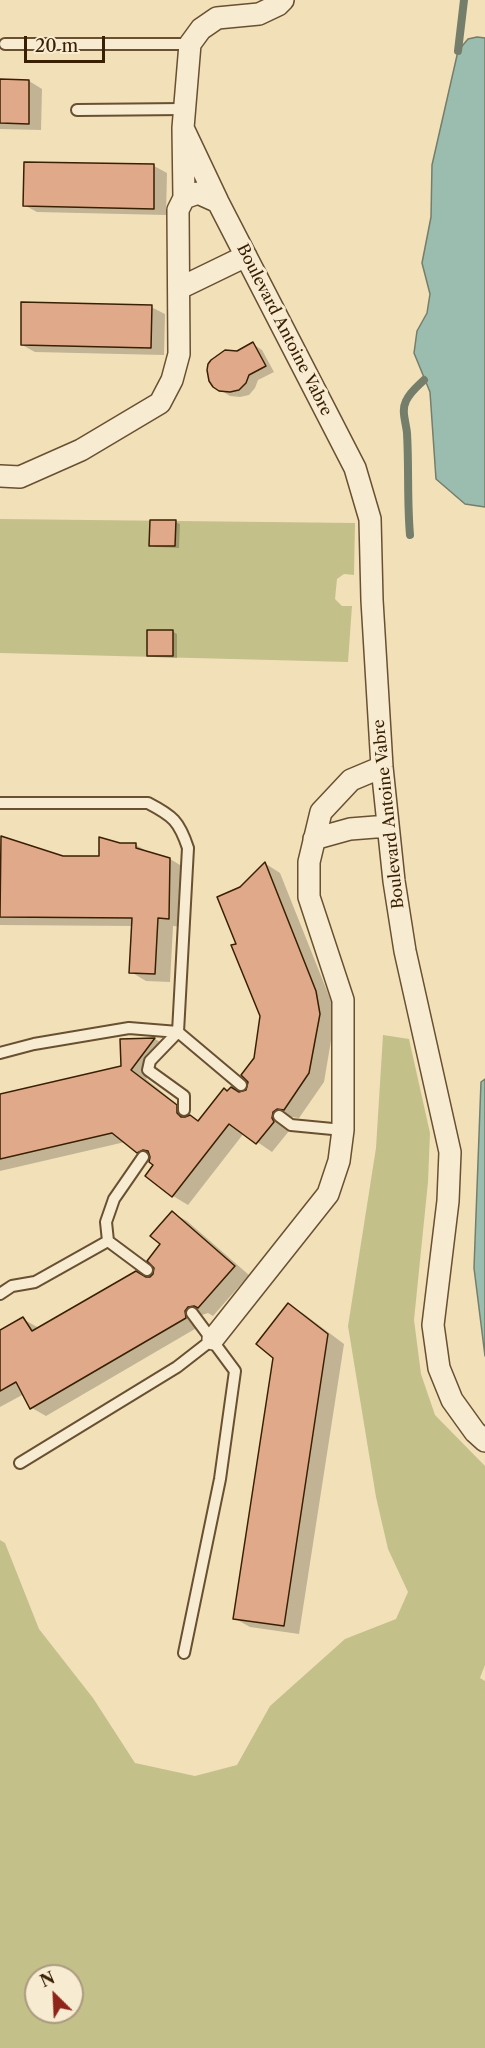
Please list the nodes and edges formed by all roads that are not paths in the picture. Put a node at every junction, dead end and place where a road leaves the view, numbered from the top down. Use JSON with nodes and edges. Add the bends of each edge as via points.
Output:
{"nodes":[{"id":1,"x":283,"y":0,"type":"edge"},
{"id":2,"x":5,"y":44,"type":"dead end"},
{"id":3,"x":190,"y":44,"type":"junction"},
{"id":4,"x":77,"y":110,"type":"dead end"},
{"id":5,"x":184,"y":118,"type":"junction"},
{"id":6,"x":184,"y":198,"type":"junction"},
{"id":7,"x":218,"y":202,"type":"junction"},
{"id":8,"x":246,"y":256,"type":"junction"},
{"id":9,"x":180,"y":288,"type":"junction"},
{"id":10,"x":0,"y":477,"type":"edge"},
{"id":11,"x":382,"y":767,"type":"junction"},
{"id":12,"x":0,"y":803,"type":"edge"},
{"id":13,"x":388,"y":826,"type":"junction"},
{"id":14,"x":314,"y":839,"type":"junction"},
{"id":15,"x":178,"y":1032,"type":"junction"},
{"id":16,"x":0,"y":1053,"type":"edge"},
{"id":17,"x":241,"y":1085,"type":"dead end"},
{"id":18,"x":184,"y":1110,"type":"dead end"},
{"id":19,"x":279,"y":1116,"type":"dead end"},
{"id":20,"x":343,"y":1130,"type":"junction"},
{"id":21,"x":142,"y":1157,"type":"dead end"},
{"id":22,"x":108,"y":1241,"type":"junction"},
{"id":23,"x":147,"y":1270,"type":"dead end"},
{"id":24,"x":0,"y":1294,"type":"edge"},
{"id":25,"x":192,"y":1313,"type":"dead end"},
{"id":26,"x":213,"y":1339,"type":"junction"},
{"id":27,"x":485,"y":1441,"type":"edge"},
{"id":28,"x":20,"y":1463,"type":"dead end"},
{"id":29,"x":184,"y":1653,"type":"dead end"}],
"edges":[{"from":1,"to":3,"type":"street","via":[[259,14],[217,18],[201,29]]},
{"from":2,"to":3,"type":"lane"},
{"from":3,"to":5,"type":"street"},
{"from":4,"to":5,"type":"lane"},
{"from":5,"to":6,"type":"street"},
{"from":5,"to":7,"type":"street","name":"Boulevard Antoine Vabre"},
{"from":6,"to":7,"type":"street","via":[[198,193]]},
{"from":6,"to":9,"type":"street","via":[[178,210]]},
{"from":7,"to":8,"type":"street","name":"Boulevard Antoine Vabre"},
{"from":8,"to":9,"type":"street"},
{"from":8,"to":11,"type":"street","name":"Boulevard Antoine Vabre","via":[[355,468],[370,519]]},
{"from":9,"to":10,"type":"street","via":[[179,354],[160,403],[81,450],[20,477]]},
{"from":11,"to":13,"type":"street","name":"Boulevard Antoine Vabre"},
{"from":11,"to":14,"type":"street","via":[[351,780],[321,812]]},
{"from":12,"to":15,"type":"lane","via":[[148,803],[169,814],[182,828],[189,848]]},
{"from":13,"to":14,"type":"street","via":[[350,829]]},
{"from":13,"to":27,"type":"street","name":"Boulevard Antoine Vabre","via":[[405,951],[450,1152],[433,1325],[439,1368],[453,1400]]},
{"from":14,"to":20,"type":"street","via":[[309,862],[309,897],[343,1000]]},
{"from":15,"to":16,"type":"lane","via":[[129,1028]]},
{"from":15,"to":17,"type":"lane"},
{"from":15,"to":18,"type":"lane","via":[[150,1061],[148,1070],[184,1096]]},
{"from":19,"to":20,"type":"lane","via":[[291,1125]]},
{"from":20,"to":26,"type":"street","via":[[339,1161],[328,1194]]},
{"from":21,"to":22,"type":"lane","via":[[114,1198],[106,1222]]},
{"from":22,"to":23,"type":"lane"},
{"from":22,"to":24,"type":"lane","via":[[35,1282],[12,1286]]},
{"from":25,"to":26,"type":"lane"},
{"from":26,"to":28,"type":"lane","via":[[177,1367]]},
{"from":26,"to":29,"type":"lane","via":[[235,1371],[220,1479]]}]}
